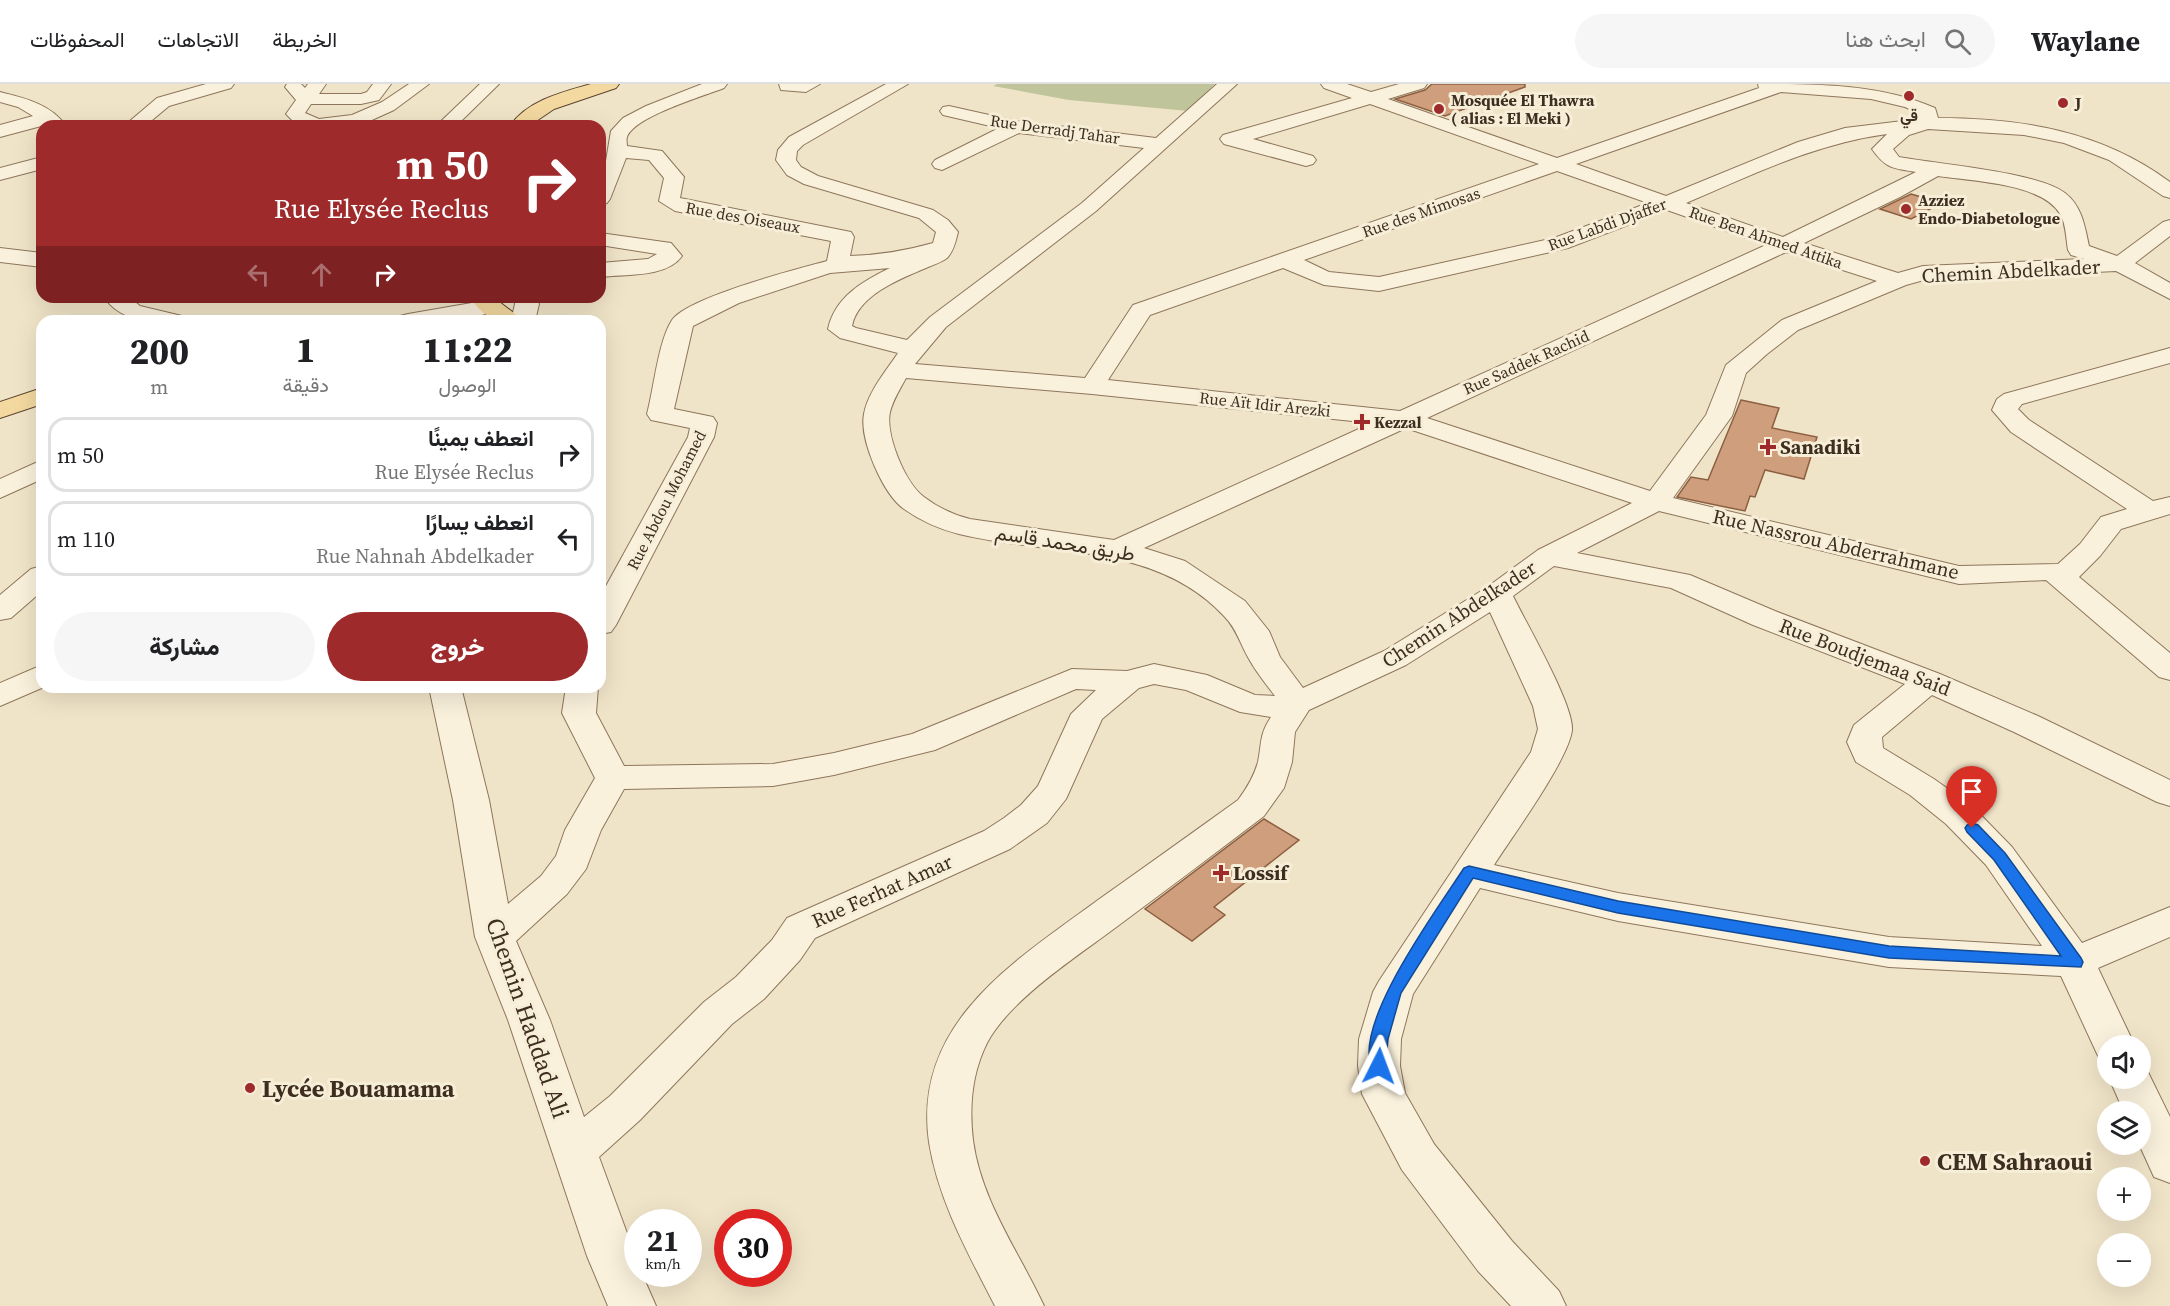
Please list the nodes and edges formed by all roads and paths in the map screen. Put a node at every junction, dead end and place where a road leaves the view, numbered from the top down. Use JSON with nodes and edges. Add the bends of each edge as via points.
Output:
{"nodes":[{"id":1,"x":225,"y":84,"type":"edge"},
{"id":2,"x":291,"y":84,"type":"edge"},
{"id":3,"x":317,"y":84,"type":"edge"},
{"id":4,"x":382,"y":84,"type":"edge"},
{"id":5,"x":420,"y":84,"type":"edge"},
{"id":6,"x":490,"y":84,"type":"edge"},
{"id":7,"x":587,"y":84,"type":"edge"},
{"id":8,"x":610,"y":84,"type":"edge"},
{"id":9,"x":718,"y":84,"type":"edge"},
{"id":10,"x":788,"y":84,"type":"edge"},
{"id":11,"x":811,"y":84,"type":"edge"},
{"id":12,"x":899,"y":84,"type":"edge"},
{"id":13,"x":1228,"y":84,"type":"edge"},
{"id":14,"x":1330,"y":84,"type":"edge"},
{"id":15,"x":1418,"y":84,"type":"edge"},
{"id":16,"x":1776,"y":85,"type":"edge"},
{"id":17,"x":0,"y":97,"type":"edge"},
{"id":18,"x":568,"y":98,"type":"junction"},
{"id":19,"x":305,"y":99,"type":"junction"},
{"id":20,"x":1369,"y":100,"type":"junction"},
{"id":21,"x":949,"y":111,"type":"dead end"},
{"id":22,"x":50,"y":120,"type":"edge"},
{"id":23,"x":140,"y":120,"type":"edge"},
{"id":24,"x":300,"y":120,"type":"edge"},
{"id":25,"x":363,"y":120,"type":"edge"},
{"id":26,"x":452,"y":120,"type":"edge"},
{"id":27,"x":523,"y":120,"type":"edge"},
{"id":28,"x":1928,"y":123,"type":"junction"},
{"id":29,"x":36,"y":125,"type":"edge"},
{"id":30,"x":1016,"y":127,"type":"junction"},
{"id":31,"x":0,"y":131,"type":"edge"},
{"id":32,"x":1189,"y":134,"type":"junction"},
{"id":33,"x":1231,"y":140,"type":"junction"},
{"id":34,"x":618,"y":151,"type":"junction"},
{"id":35,"x":1306,"y":160,"type":"dead end"},
{"id":36,"x":942,"y":164,"type":"dead end"},
{"id":37,"x":36,"y":165,"type":"edge"},
{"id":38,"x":1557,"y":165,"type":"junction"},
{"id":39,"x":1932,"y":171,"type":"junction"},
{"id":40,"x":0,"y":174,"type":"edge"},
{"id":41,"x":606,"y":183,"type":"edge"},
{"id":42,"x":2170,"y":192,"type":"edge"},
{"id":43,"x":1667,"y":203,"type":"junction"},
{"id":44,"x":2170,"y":226,"type":"edge"},
{"id":45,"x":606,"y":240,"type":"edge"},
{"id":46,"x":0,"y":242,"type":"edge"},
{"id":47,"x":1784,"y":244,"type":"junction"},
{"id":48,"x":944,"y":248,"type":"junction"},
{"id":49,"x":0,"y":255,"type":"edge"},
{"id":50,"x":34,"y":259,"type":"edge"},
{"id":51,"x":1282,"y":259,"type":"junction"},
{"id":52,"x":2121,"y":264,"type":"junction"},
{"id":53,"x":837,"y":265,"type":"junction"},
{"id":54,"x":606,"y":269,"type":"edge"},
{"id":55,"x":1898,"y":280,"type":"junction"},
{"id":56,"x":2170,"y":292,"type":"edge"},
{"id":57,"x":122,"y":303,"type":"edge"},
{"id":58,"x":481,"y":303,"type":"edge"},
{"id":59,"x":486,"y":303,"type":"edge"},
{"id":60,"x":149,"y":315,"type":"edge"},
{"id":61,"x":432,"y":315,"type":"edge"},
{"id":62,"x":503,"y":315,"type":"edge"},
{"id":63,"x":2170,"y":355,"type":"edge"},
{"id":64,"x":906,"y":359,"type":"junction"},
{"id":65,"x":1092,"y":386,"type":"junction"},
{"id":66,"x":36,"y":398,"type":"edge"},
{"id":67,"x":0,"y":410,"type":"edge"},
{"id":68,"x":1406,"y":419,"type":"junction"},
{"id":69,"x":36,"y":461,"type":"edge"},
{"id":70,"x":0,"y":465,"type":"edge"},
{"id":71,"x":36,"y":471,"type":"edge"},
{"id":72,"x":0,"y":490,"type":"edge"},
{"id":73,"x":1656,"y":502,"type":"junction"},
{"id":74,"x":2161,"y":508,"type":"edge"},
{"id":75,"x":1118,"y":549,"type":"junction"},
{"id":76,"x":1548,"y":556,"type":"junction"},
{"id":77,"x":2061,"y":577,"type":"junction"},
{"id":78,"x":36,"y":580,"type":"edge"},
{"id":79,"x":1497,"y":594,"type":"junction"},
{"id":80,"x":36,"y":609,"type":"edge"},
{"id":81,"x":0,"y":611,"type":"edge"},
{"id":82,"x":606,"y":614,"type":"edge"},
{"id":83,"x":0,"y":624,"type":"edge"},
{"id":84,"x":2170,"y":670,"type":"edge"},
{"id":85,"x":36,"y":678,"type":"edge"},
{"id":86,"x":1127,"y":681,"type":"junction"},
{"id":87,"x":1928,"y":681,"type":"junction"},
{"id":88,"x":446,"y":693,"type":"edge"},
{"id":89,"x":581,"y":693,"type":"edge"},
{"id":90,"x":0,"y":696,"type":"edge"},
{"id":91,"x":1297,"y":703,"type":"junction"},
{"id":92,"x":613,"y":778,"type":"junction"},
{"id":93,"x":2170,"y":794,"type":"edge"},
{"id":94,"x":1469,"y":872,"type":"junction"},
{"id":95,"x":2170,"y":921,"type":"edge"},
{"id":96,"x":495,"y":937,"type":"junction"},
{"id":97,"x":2075,"y":962,"type":"junction"},
{"id":98,"x":2109,"y":1035,"type":"edge"},
{"id":99,"x":2135,"y":1089,"type":"edge"},
{"id":100,"x":574,"y":1152,"type":"junction"},
{"id":101,"x":2170,"y":1164,"type":"edge"},
{"id":102,"x":632,"y":1306,"type":"edge"},
{"id":103,"x":1020,"y":1306,"type":"edge"},
{"id":104,"x":1542,"y":1306,"type":"edge"}],
"edges":[{"from":1,"to":23,"type":"street","via":[[163,102]]},
{"from":2,"to":19,"type":"street"},
{"from":3,"to":19,"type":"street"},
{"from":4,"to":19,"type":"street","via":[[373,96],[361,99]]},
{"from":5,"to":25,"type":"street","via":[[377,115]]},
{"from":6,"to":26,"type":"street"},
{"from":7,"to":18,"type":"street"},
{"from":8,"to":18,"type":"main road"},
{"from":9,"to":34,"type":"street","via":[[630,122],[618,135]]},
{"from":10,"to":11,"type":"street"},
{"from":12,"to":48,"type":"street","via":[[796,141],[786,160],[794,171],[811,180],[926,214],[947,232]]},
{"from":13,"to":32,"type":"street","name":"طريق محمد قاسم"},
{"from":14,"to":20,"type":"street","name":"Rue Ben Ahmed Attika"},
{"from":15,"to":20,"type":"street"},
{"from":16,"to":28,"type":"street","via":[[1863,92],[1914,101],[1929,112]]},
{"from":16,"to":38,"type":"street","name":"Rue des Mimosas"},
{"from":17,"to":22,"type":"street","via":[[24,103]]},
{"from":18,"to":27,"type":"main road"},
{"from":19,"to":24,"type":"street","via":[[295,114]]},
{"from":20,"to":33,"type":"street"},
{"from":20,"to":38,"type":"street","name":"Rue Ben Ahmed Attika"},
{"from":21,"to":30,"type":"street","name":"Rue Derradj Tahar"},
{"from":28,"to":39,"type":"street","via":[[1902,130],[1882,149],[1893,162]]},
{"from":28,"to":42,"type":"street","via":[[1975,123],[2037,130],[2115,156]]},
{"from":28,"to":43,"type":"street","name":"Rue Labdi Djaffer","via":[[1845,134],[1805,146]]},
{"from":29,"to":31,"type":"street"},
{"from":30,"to":32,"type":"street","name":"Rue Derradj Tahar"},
{"from":30,"to":36,"type":"street"},
{"from":32,"to":33,"type":"street","name":"Rue Derradj Tahar"},
{"from":32,"to":64,"type":"street","name":"طريق محمد قاسم","via":[[960,304]]},
{"from":33,"to":35,"type":"street","name":"Rue Derradj Tahar"},
{"from":34,"to":41,"type":"street"},
{"from":34,"to":53,"type":"street","name":"Rue des Oiseaux","via":[[655,155],[674,177],[669,201],[682,207],[843,237]]},
{"from":37,"to":40,"type":"street"},
{"from":38,"to":43,"type":"street","name":"Rue Ben Ahmed Attika"},
{"from":38,"to":51,"type":"street","name":"Rue des Mimosas"},
{"from":39,"to":47,"type":"street","name":"Rue Saddek Rachid"},
{"from":39,"to":52,"type":"street","via":[[2036,186],[2059,198],[2072,215],[2079,250]]},
{"from":43,"to":47,"type":"street","name":"Rue Ben Ahmed Attika"},
{"from":43,"to":51,"type":"street","name":"Rue Labdi Djaffer","via":[[1560,243],[1379,284],[1324,278]]},
{"from":44,"to":52,"type":"street","name":"Chemin Abdelkader"},
{"from":45,"to":54,"type":"street","via":[[663,248],[671,256],[653,265]]},
{"from":46,"to":50,"type":"street"},
{"from":47,"to":55,"type":"street","name":"Rue Ben Ahmed Attika"},
{"from":47,"to":68,"type":"street","name":"Rue Saddek Rachid"},
{"from":48,"to":53,"type":"street","name":"Rue Abdou Mohamed","via":[[889,261]]},
{"from":48,"to":64,"type":"street","name":"Rue Aït Idir Arezki","via":[[939,254],[876,283],[842,316],[840,329]]},
{"from":49,"to":50,"type":"street"},
{"from":51,"to":65,"type":"street","name":"Rue des Mimosas","via":[[1141,310]]},
{"from":52,"to":55,"type":"street","name":"Chemin Abdelkader","via":[[1978,269],[1923,273]]},
{"from":52,"to":56,"type":"street"},
{"from":53,"to":82,"type":"street","name":"Rue Abdou Mohamed","via":[[728,299],[699,310],[683,322],[677,332],[677,347],[660,414],[704,423],[701,437]]},
{"from":55,"to":73,"type":"street","name":"Chemin Abdelkader","via":[[1790,325],[1735,370],[1719,416]]},
{"from":57,"to":60,"type":"street","via":[[132,311]]},
{"from":58,"to":61,"type":"street"},
{"from":59,"to":62,"type":"main road"},
{"from":63,"to":74,"type":"street","via":[[2013,399],[2005,410],[2020,426]]},
{"from":64,"to":65,"type":"street","name":"Rue Aït Idir Arezki"},
{"from":64,"to":75,"type":"street","name":"طريق محمد قاسم","via":[[877,413],[876,432],[900,487],[912,502],[946,522],[969,528]]},
{"from":65,"to":68,"type":"street","name":"Rue Aït Idir Arezki"},
{"from":66,"to":67,"type":"main road"},
{"from":68,"to":73,"type":"street","name":"Rue Aït Idir Arezki"},
{"from":68,"to":75,"type":"street","name":"Rue Saddek Rachid"},
{"from":69,"to":70,"type":"street"},
{"from":71,"to":72,"type":"street"},
{"from":73,"to":76,"type":"street","name":"Chemin Abdelkader"},
{"from":73,"to":77,"type":"street","name":"Rue Nassrou Abderrahmane","via":[[1959,575],[2052,571]]},
{"from":74,"to":77,"type":"street","via":[[2111,523]]},
{"from":75,"to":91,"type":"street","name":"طريق محمد قاسم","via":[[1174,567],[1234,608],[1253,631],[1264,658]]},
{"from":76,"to":79,"type":"street","name":"Chemin Abdelkader"},
{"from":76,"to":87,"type":"street","name":"Rue Boudjemaa Said","via":[[1679,581]]},
{"from":77,"to":84,"type":"street"},
{"from":78,"to":81,"type":"street"},
{"from":79,"to":91,"type":"street","name":"Chemin Abdelkader","via":[[1395,658]]},
{"from":79,"to":94,"type":"street","via":[[1550,706],[1555,729],[1548,752]]},
{"from":80,"to":83,"type":"street"},
{"from":85,"to":90,"type":"street"},
{"from":86,"to":91,"type":"street","name":"Chemin Abdelkader","via":[[1154,674],[1195,682],[1252,705]]},
{"from":86,"to":92,"type":"street","name":"Chemin Abdelkader","via":[[1072,679],[923,742],[824,766],[773,775]]},
{"from":86,"to":100,"type":"street","name":"Rue Ferhat Amar","via":[[1088,714],[1053,791],[1034,814],[997,840],[801,928],[750,988],[717,1013],[625,1108]]},
{"from":87,"to":93,"type":"street","name":"Rue Boudjemaa Said"},
{"from":87,"to":97,"type":"street","via":[[1866,733],[1868,754],[1959,815],[1999,856]]},
{"from":88,"to":96,"type":"street","name":"Chemin Haddad Ali","via":[[471,800]]},
{"from":89,"to":92,"type":"street","via":[[579,713]]},
{"from":91,"to":103,"type":"street","via":[[1278,732],[1275,762],[1266,788],[1251,808],[1029,971],[968,1039],[955,1076],[949,1120],[955,1162],[971,1212]]},
{"from":92,"to":96,"type":"street","via":[[583,830],[573,860],[555,885]]},
{"from":94,"to":97,"type":"street","via":[[1618,907],[1889,952]]},
{"from":94,"to":104,"type":"street","via":[[1393,992],[1380,1039],[1379,1066],[1384,1094],[1418,1157],[1495,1256]]},
{"from":95,"to":97,"type":"street"},
{"from":96,"to":100,"type":"street","name":"Chemin Haddad Ali","via":[[529,1020]]},
{"from":97,"to":98,"type":"street"},
{"from":99,"to":101,"type":"street"},
{"from":100,"to":102,"type":"street","name":"Chemin Haddad Ali"}]}
